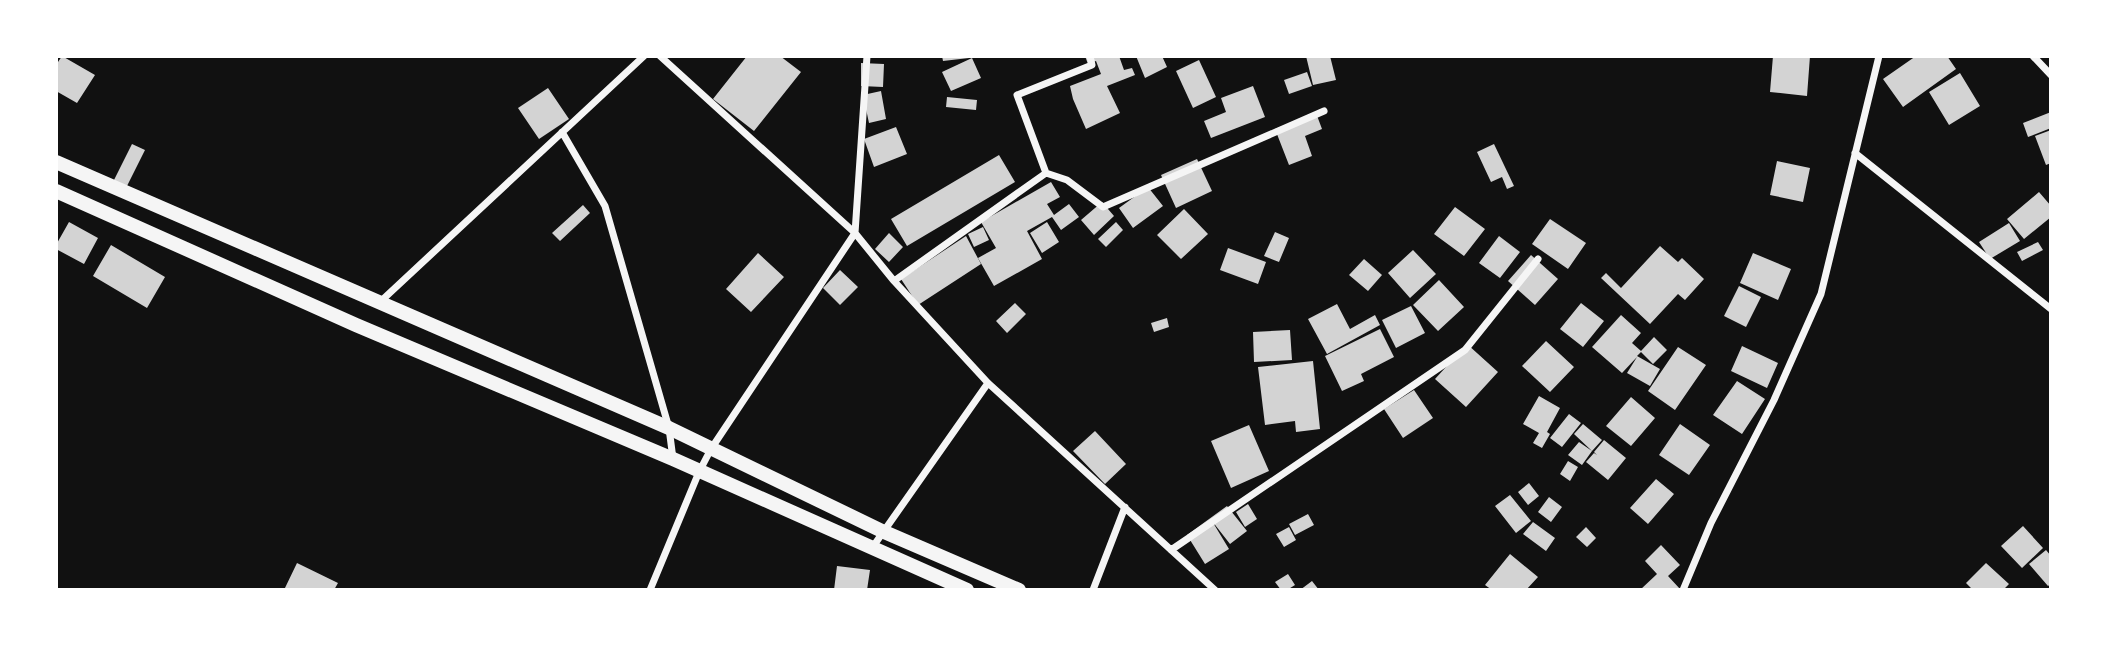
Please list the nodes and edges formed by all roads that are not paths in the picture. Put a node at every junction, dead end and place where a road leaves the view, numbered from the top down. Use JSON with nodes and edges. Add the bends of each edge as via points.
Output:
{"nodes":[{"id":1,"x":644,"y":56,"type":"edge"},
{"id":2,"x":660,"y":56,"type":"edge"},
{"id":3,"x":867,"y":56,"type":"edge"},
{"id":4,"x":1090,"y":56,"type":"edge"},
{"id":5,"x":1879,"y":56,"type":"edge"},
{"id":6,"x":2034,"y":56,"type":"edge"},
{"id":7,"x":2051,"y":75,"type":"edge"},
{"id":8,"x":1324,"y":111,"type":"dead end"},
{"id":9,"x":562,"y":132,"type":"junction"},
{"id":10,"x":1855,"y":153,"type":"junction"},
{"id":11,"x":56,"y":162,"type":"edge"},
{"id":12,"x":1046,"y":173,"type":"junction"},
{"id":13,"x":56,"y":191,"type":"edge"},
{"id":14,"x":855,"y":233,"type":"junction"},
{"id":15,"x":1538,"y":259,"type":"dead end"},
{"id":16,"x":894,"y":281,"type":"junction"},
{"id":17,"x":380,"y":302,"type":"junction"},
{"id":18,"x":2051,"y":309,"type":"edge"},
{"id":19,"x":988,"y":383,"type":"junction"},
{"id":20,"x":669,"y":428,"type":"junction"},
{"id":21,"x":711,"y":449,"type":"junction"},
{"id":22,"x":673,"y":459,"type":"junction"},
{"id":23,"x":699,"y":472,"type":"junction"},
{"id":24,"x":1125,"y":508,"type":"junction"},
{"id":25,"x":882,"y":531,"type":"junction"},
{"id":26,"x":872,"y":549,"type":"junction"},
{"id":27,"x":1171,"y":550,"type":"junction"},
{"id":28,"x":650,"y":590,"type":"edge"},
{"id":29,"x":967,"y":590,"type":"edge"},
{"id":30,"x":1019,"y":590,"type":"edge"},
{"id":31,"x":1093,"y":590,"type":"edge"},
{"id":32,"x":1215,"y":590,"type":"edge"},
{"id":33,"x":1683,"y":590,"type":"edge"}],
"edges":[{"from":1,"to":9,"type":"street"},
{"from":2,"to":14,"type":"street"},
{"from":3,"to":14,"type":"street"},
{"from":4,"to":12,"type":"street","via":[[1092,65],[1017,95]]},
{"from":5,"to":10,"type":"street"},
{"from":6,"to":7,"type":"street"},
{"from":8,"to":12,"type":"street","via":[[1103,207],[1067,180]]},
{"from":9,"to":17,"type":"street"},
{"from":9,"to":20,"type":"street","via":[[605,206]]},
{"from":10,"to":18,"type":"street"},
{"from":10,"to":33,"type":"street","via":[[1821,294]]},
{"from":11,"to":17,"type":"main road"},
{"from":12,"to":16,"type":"street"},
{"from":13,"to":22,"type":"main road"},
{"from":14,"to":16,"type":"street"},
{"from":14,"to":21,"type":"street"},
{"from":15,"to":27,"type":"street","via":[[1465,350]]},
{"from":16,"to":19,"type":"street"},
{"from":17,"to":20,"type":"main road"},
{"from":19,"to":24,"type":"street"},
{"from":19,"to":25,"type":"street"},
{"from":20,"to":21,"type":"main road"},
{"from":20,"to":22,"type":"street"},
{"from":21,"to":23,"type":"street"},
{"from":21,"to":25,"type":"main road"},
{"from":22,"to":23,"type":"main road"},
{"from":23,"to":26,"type":"main road"},
{"from":23,"to":28,"type":"street"},
{"from":24,"to":27,"type":"street"},
{"from":24,"to":31,"type":"street"},
{"from":25,"to":26,"type":"street"},
{"from":25,"to":30,"type":"main road"},
{"from":26,"to":29,"type":"main road"},
{"from":27,"to":32,"type":"street"}]}
